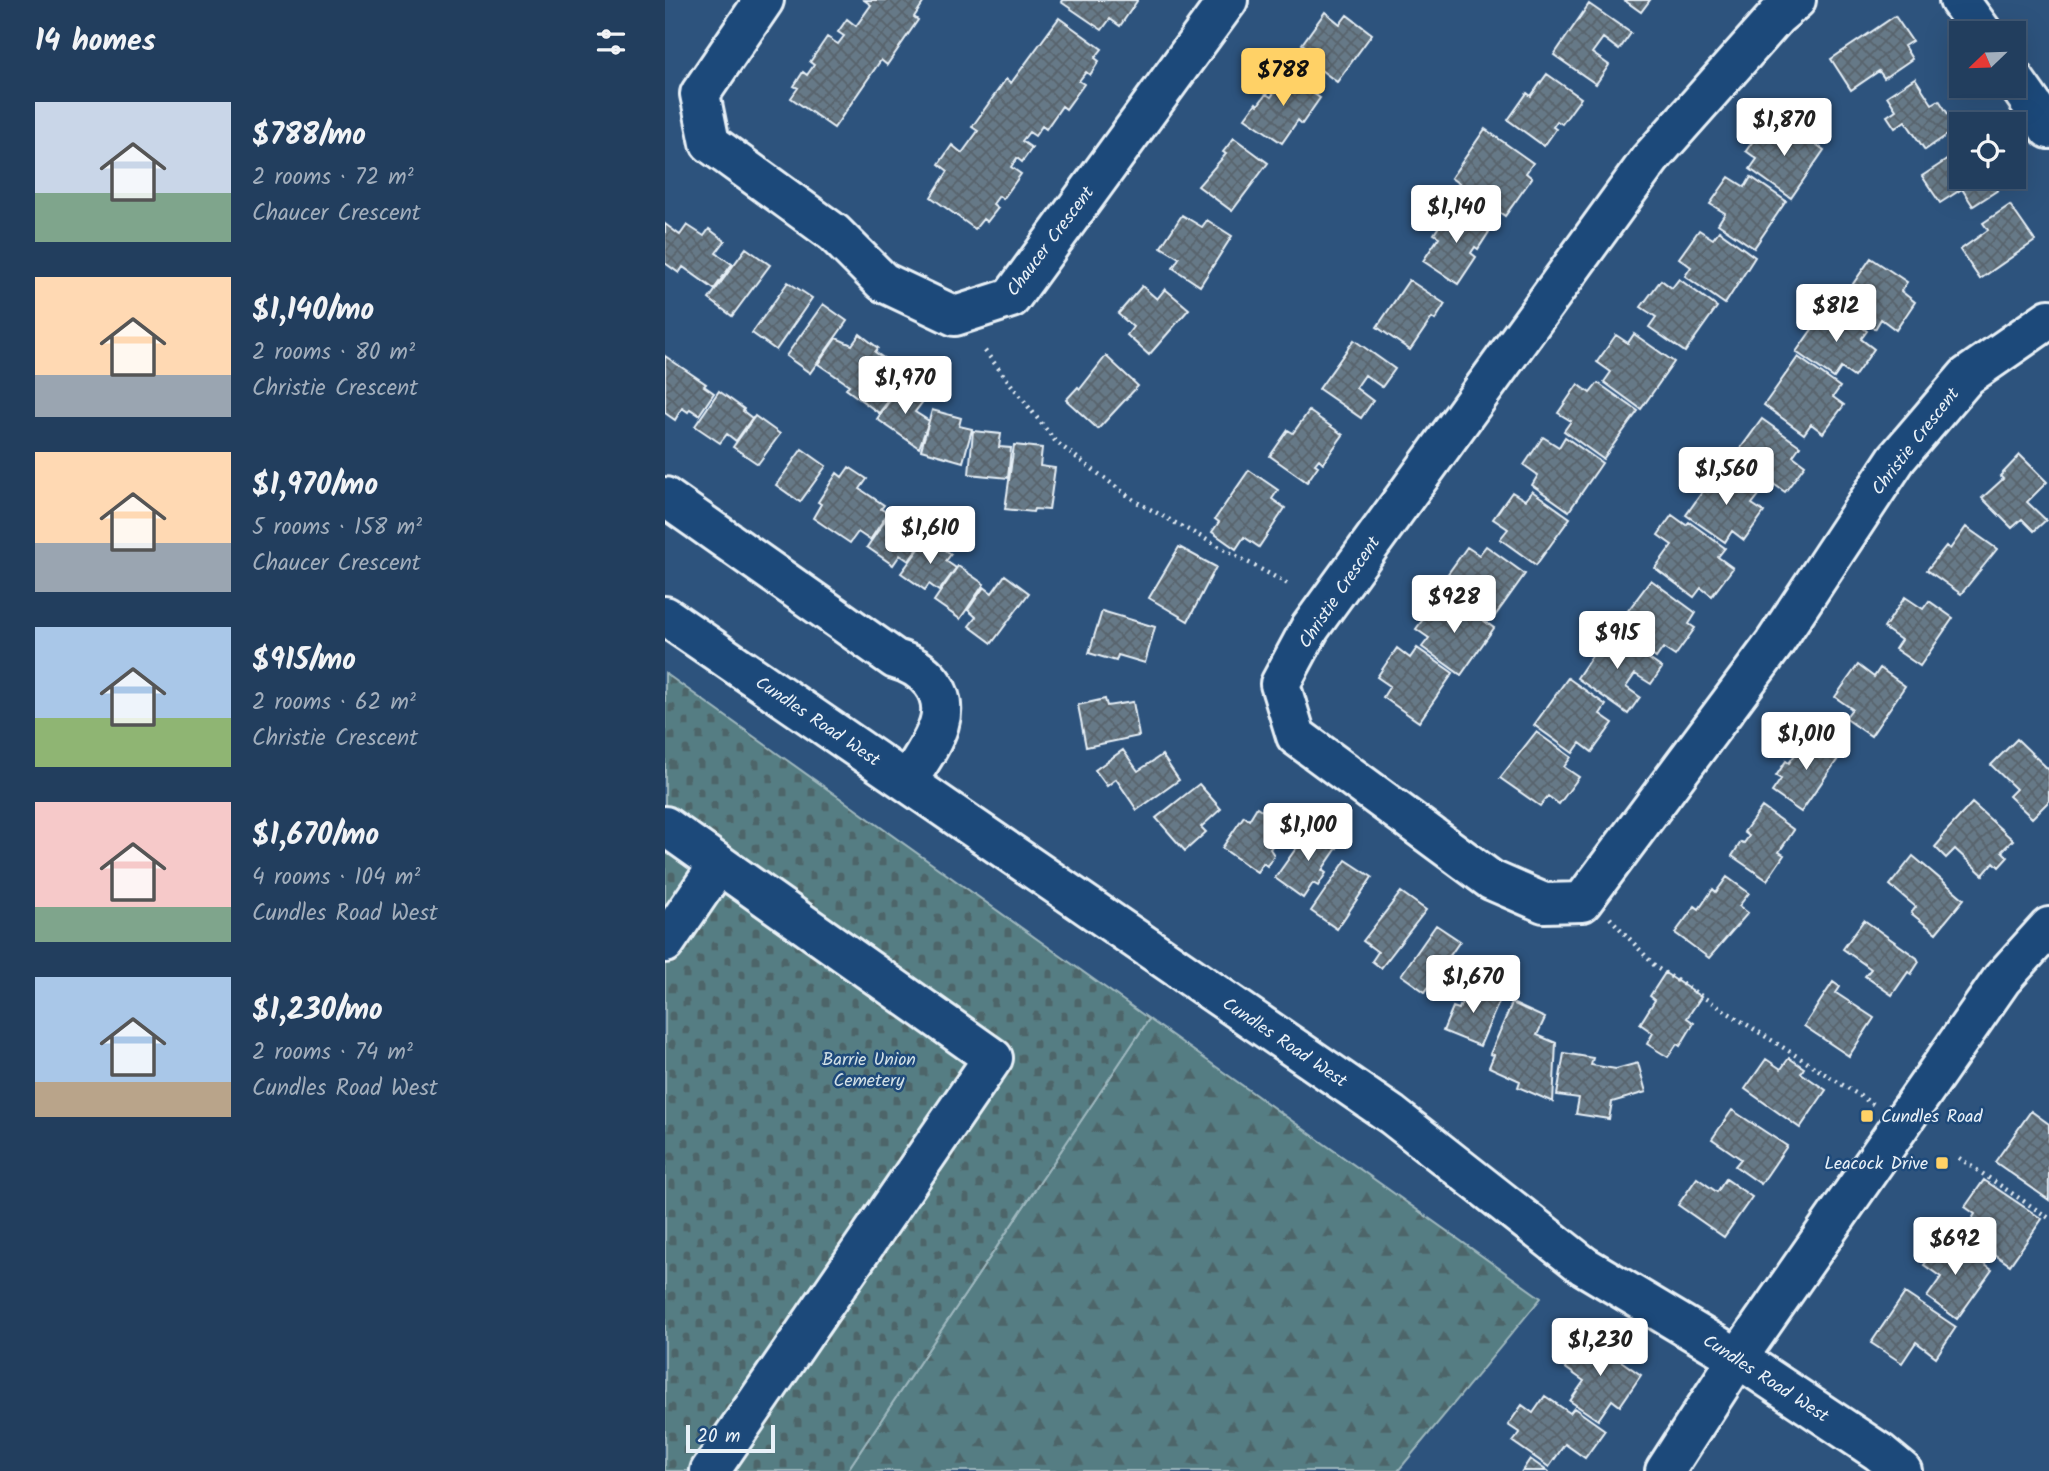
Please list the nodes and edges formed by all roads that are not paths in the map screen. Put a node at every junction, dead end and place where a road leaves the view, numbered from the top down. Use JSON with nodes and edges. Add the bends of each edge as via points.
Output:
{"nodes":[{"id":1,"x":764,"y":0,"type":"edge"},
{"id":2,"x":1228,"y":0,"type":"edge"},
{"id":3,"x":1796,"y":0,"type":"edge"},
{"id":4,"x":1959,"y":0,"type":"edge"},
{"id":5,"x":1974,"y":21,"type":"edge"},
{"id":6,"x":2027,"y":98,"type":"edge"},
{"id":7,"x":2049,"y":129,"type":"edge"},
{"id":8,"x":2049,"y":319,"type":"edge"},
{"id":9,"x":665,"y":497,"type":"edge"},
{"id":10,"x":665,"y":616,"type":"edge"},
{"id":11,"x":907,"y":782,"type":"junction"},
{"id":12,"x":665,"y":825,"type":"edge"},
{"id":13,"x":719,"y":864,"type":"junction"},
{"id":14,"x":2049,"y":927,"type":"edge"},
{"id":15,"x":665,"y":943,"type":"edge"},
{"id":16,"x":1738,"y":1358,"type":"junction"},
{"id":17,"x":710,"y":1471,"type":"edge"},
{"id":18,"x":1665,"y":1471,"type":"edge"},
{"id":19,"x":1902,"y":1471,"type":"edge"}],
"edges":[{"from":1,"to":2,"type":"street","name":"Chaucer Crescent","via":[[700,94],[710,143],[834,233],[883,282],[955,316],[1011,298]]},
{"from":3,"to":8,"type":"street","name":"Christie Crescent","via":[[1650,159],[1310,628],[1280,684],[1296,736],[1491,880],[1544,903],[1582,902],[1774,644],[1897,458],[1966,376]]},
{"from":4,"to":5,"type":"street"},
{"from":6,"to":7,"type":"street"},
{"from":9,"to":11,"type":"street","via":[[895,659],[926,673],[939,695],[940,721]]},
{"from":10,"to":11,"type":"street","name":"Cundles Road West"},
{"from":11,"to":16,"type":"street","name":"Cundles Road West","via":[[1392,1115],[1584,1266]]},
{"from":12,"to":13,"type":"street"},
{"from":13,"to":15,"type":"street"},
{"from":13,"to":17,"type":"street","via":[[993,1058]]},
{"from":14,"to":16,"type":"street","via":[[2002,979]]},
{"from":16,"to":18,"type":"street"},
{"from":16,"to":19,"type":"street","name":"Cundles Road West"}]}
